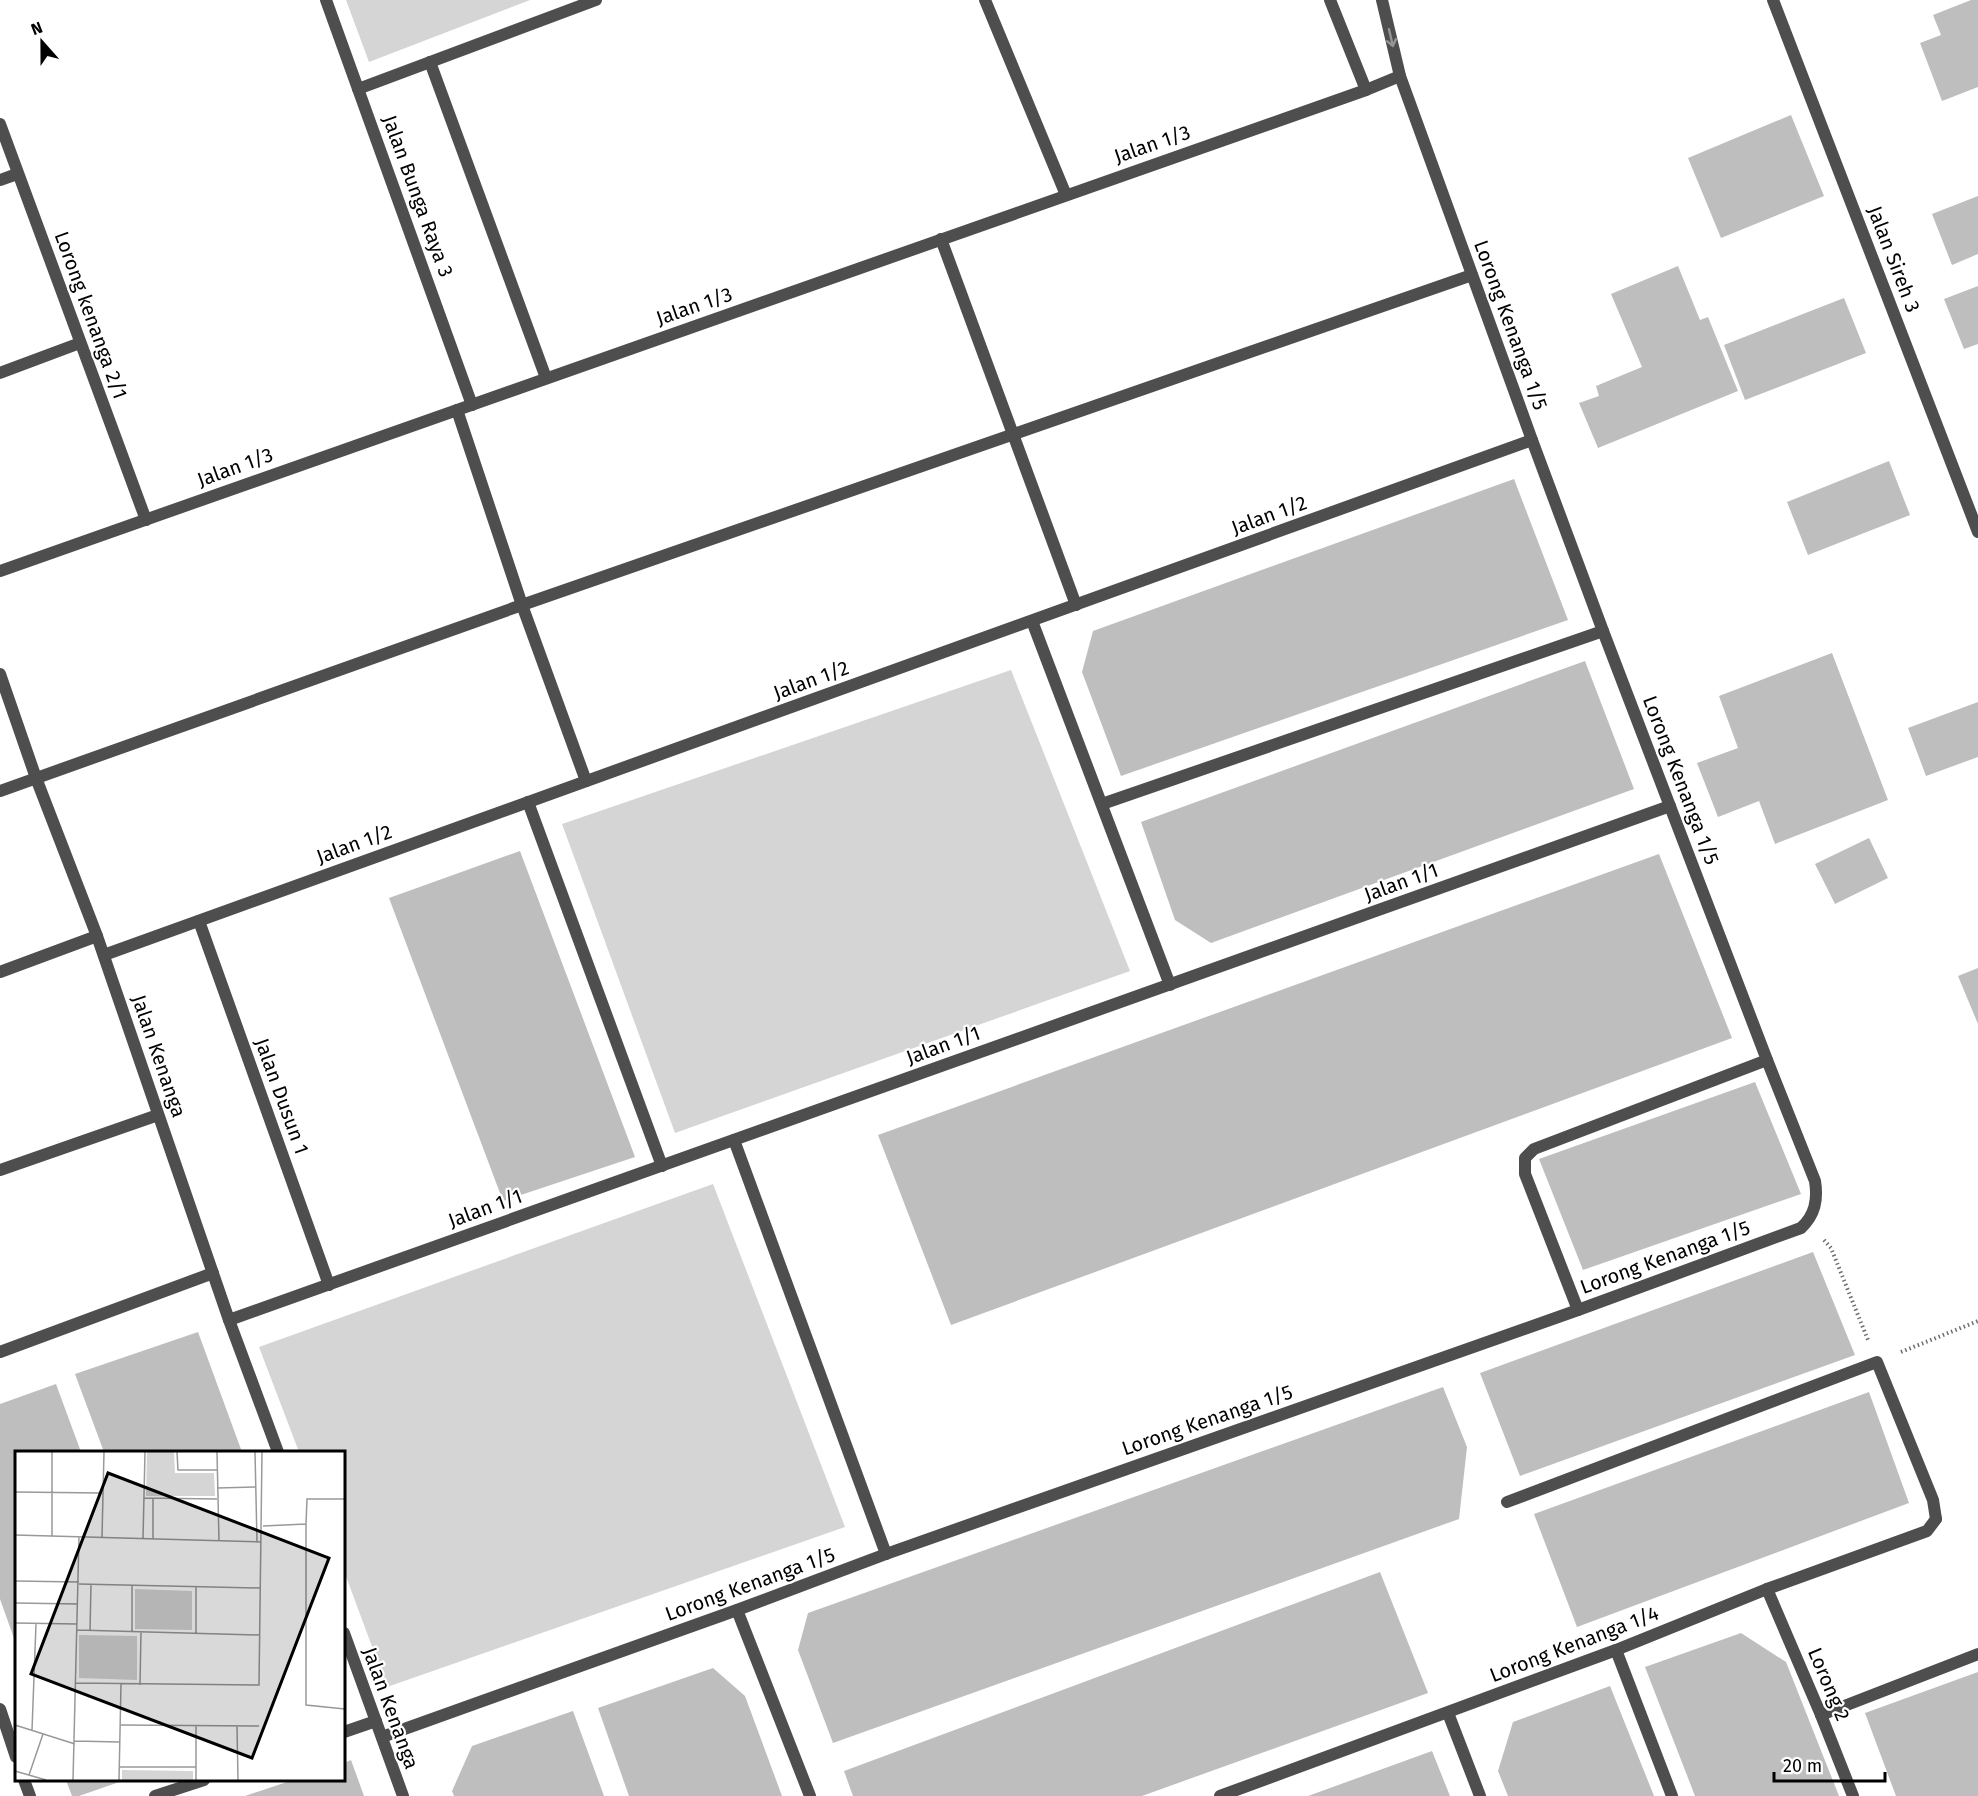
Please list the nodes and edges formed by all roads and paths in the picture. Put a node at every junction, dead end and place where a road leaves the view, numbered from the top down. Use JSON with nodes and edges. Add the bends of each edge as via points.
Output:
{"nodes":[{"id":1,"x":326,"y":0,"type":"edge"},
{"id":2,"x":596,"y":0,"type":"edge"},
{"id":3,"x":985,"y":0,"type":"edge"},
{"id":4,"x":1330,"y":0,"type":"edge"},
{"id":5,"x":1382,"y":0,"type":"edge"},
{"id":6,"x":1773,"y":0,"type":"edge"},
{"id":7,"x":430,"y":62,"type":"junction"},
{"id":8,"x":1400,"y":76,"type":"junction"},
{"id":9,"x":358,"y":89,"type":"junction"},
{"id":10,"x":1366,"y":90,"type":"junction"},
{"id":11,"x":0,"y":124,"type":"edge"},
{"id":12,"x":17,"y":174,"type":"junction"},
{"id":13,"x":0,"y":180,"type":"edge"},
{"id":14,"x":1066,"y":195,"type":"junction"},
{"id":15,"x":941,"y":239,"type":"junction"},
{"id":16,"x":1472,"y":274,"type":"junction"},
{"id":17,"x":80,"y":343,"type":"junction"},
{"id":18,"x":0,"y":373,"type":"edge"},
{"id":19,"x":546,"y":378,"type":"junction"},
{"id":20,"x":472,"y":405,"type":"junction"},
{"id":21,"x":457,"y":410,"type":"junction"},
{"id":22,"x":1014,"y":434,"type":"junction"},
{"id":23,"x":1532,"y":440,"type":"junction"},
{"id":24,"x":146,"y":519,"type":"junction"},
{"id":25,"x":1978,"y":532,"type":"edge"},
{"id":26,"x":0,"y":571,"type":"edge"},
{"id":27,"x":522,"y":605,"type":"junction"},
{"id":28,"x":1076,"y":605,"type":"junction"},
{"id":29,"x":1032,"y":621,"type":"junction"},
{"id":30,"x":1603,"y":631,"type":"junction"},
{"id":31,"x":0,"y":674,"type":"edge"},
{"id":32,"x":36,"y":778,"type":"junction"},
{"id":33,"x":586,"y":782,"type":"junction"},
{"id":34,"x":0,"y":791,"type":"edge"},
{"id":35,"x":528,"y":802,"type":"junction"},
{"id":36,"x":1102,"y":804,"type":"junction"},
{"id":37,"x":1670,"y":806,"type":"junction"},
{"id":38,"x":199,"y":921,"type":"junction"},
{"id":39,"x":97,"y":936,"type":"junction"},
{"id":40,"x":104,"y":955,"type":"junction"},
{"id":41,"x":0,"y":972,"type":"edge"},
{"id":42,"x":1170,"y":985,"type":"junction"},
{"id":43,"x":1767,"y":1059,"type":"junction"},
{"id":44,"x":158,"y":1115,"type":"junction"},
{"id":45,"x":734,"y":1140,"type":"junction"},
{"id":46,"x":662,"y":1166,"type":"junction"},
{"id":47,"x":0,"y":1170,"type":"edge"},
{"id":48,"x":1809,"y":1221,"type":"junction"},
{"id":49,"x":213,"y":1274,"type":"junction"},
{"id":50,"x":329,"y":1285,"type":"junction"},
{"id":51,"x":1578,"y":1310,"type":"junction"},
{"id":52,"x":229,"y":1320,"type":"junction"},
{"id":53,"x":1978,"y":1321,"type":"edge"},
{"id":54,"x":0,"y":1352,"type":"edge"},
{"id":55,"x":1877,"y":1362,"type":"junction"},
{"id":56,"x":278,"y":1451,"type":"edge"},
{"id":57,"x":1507,"y":1502,"type":"dead end"},
{"id":58,"x":886,"y":1554,"type":"junction"},
{"id":59,"x":1767,"y":1589,"type":"junction"},
{"id":60,"x":737,"y":1610,"type":"junction"},
{"id":61,"x":345,"y":1636,"type":"edge"},
{"id":62,"x":1616,"y":1650,"type":"junction"},
{"id":63,"x":1978,"y":1654,"type":"edge"},
{"id":64,"x":0,"y":1709,"type":"edge"},
{"id":65,"x":1448,"y":1713,"type":"junction"},
{"id":66,"x":1821,"y":1714,"type":"junction"},
{"id":67,"x":376,"y":1721,"type":"junction"},
{"id":68,"x":345,"y":1732,"type":"edge"},
{"id":69,"x":382,"y":1737,"type":"junction"},
{"id":70,"x":15,"y":1754,"type":"edge"},
{"id":71,"x":25,"y":1781,"type":"edge"},
{"id":72,"x":198,"y":1781,"type":"edge"},
{"id":73,"x":30,"y":1796,"type":"edge"},
{"id":74,"x":155,"y":1796,"type":"edge"},
{"id":75,"x":403,"y":1796,"type":"edge"},
{"id":76,"x":810,"y":1796,"type":"edge"},
{"id":77,"x":1220,"y":1796,"type":"edge"},
{"id":78,"x":1480,"y":1796,"type":"edge"},
{"id":79,"x":1672,"y":1796,"type":"edge"},
{"id":80,"x":1852,"y":1796,"type":"edge"}],
"edges":[{"from":1,"to":9,"type":"street","name":"Jalan Bunga Raya 3"},
{"from":2,"to":7,"type":"street"},
{"from":3,"to":14,"type":"street"},
{"from":4,"to":10,"type":"street"},
{"from":5,"to":8,"type":"street","name":"Lorong Kenanga 1/5","one_way":true},
{"from":6,"to":25,"type":"street","name":"Jalan Sireh 3"},
{"from":7,"to":9,"type":"street"},
{"from":7,"to":19,"type":"street"},
{"from":8,"to":10,"type":"street","name":"Jalan 1/3"},
{"from":8,"to":16,"type":"street","name":"Lorong Kenanga 1/5"},
{"from":9,"to":20,"type":"street","name":"Jalan Bunga Raya 3"},
{"from":10,"to":14,"type":"street","name":"Jalan 1/3"},
{"from":11,"to":12,"type":"street","name":"Lorong kenanga 2/1"},
{"from":12,"to":13,"type":"street"},
{"from":12,"to":17,"type":"street","name":"Lorong kenanga 2/1"},
{"from":14,"to":15,"type":"street","name":"Jalan 1/3"},
{"from":15,"to":19,"type":"street","name":"Jalan 1/3"},
{"from":15,"to":22,"type":"street"},
{"from":16,"to":22,"type":"street"},
{"from":16,"to":23,"type":"street","name":"Lorong Kenanga 1/5"},
{"from":17,"to":18,"type":"street"},
{"from":17,"to":24,"type":"street","name":"Lorong kenanga 2/1"},
{"from":19,"to":20,"type":"street","name":"Jalan 1/3"},
{"from":20,"to":21,"type":"street","name":"Jalan 1/3"},
{"from":21,"to":24,"type":"street","name":"Jalan 1/3"},
{"from":21,"to":27,"type":"street"},
{"from":22,"to":27,"type":"street"},
{"from":22,"to":28,"type":"street"},
{"from":23,"to":28,"type":"street","name":"Jalan 1/2"},
{"from":23,"to":30,"type":"street","name":"Lorong Kenanga 1/5"},
{"from":24,"to":26,"type":"street","name":"Jalan 1/3"},
{"from":27,"to":32,"type":"street"},
{"from":27,"to":33,"type":"street"},
{"from":28,"to":29,"type":"street","name":"Jalan 1/2"},
{"from":29,"to":33,"type":"street","name":"Jalan 1/2"},
{"from":29,"to":36,"type":"street"},
{"from":30,"to":36,"type":"street"},
{"from":30,"to":37,"type":"street","name":"Lorong Kenanga 1/5"},
{"from":31,"to":32,"type":"street","name":"Jalan Kenanga"},
{"from":32,"to":34,"type":"street"},
{"from":32,"to":39,"type":"street","name":"Jalan Kenanga"},
{"from":33,"to":35,"type":"street","name":"Jalan 1/2"},
{"from":35,"to":38,"type":"street","name":"Jalan 1/2"},
{"from":35,"to":46,"type":"street"},
{"from":36,"to":42,"type":"street"},
{"from":37,"to":42,"type":"street","name":"Jalan 1/1"},
{"from":37,"to":43,"type":"street","name":"Lorong Kenanga 1/5"},
{"from":38,"to":40,"type":"street","name":"Jalan 1/2"},
{"from":38,"to":50,"type":"street","name":"Jalan Dusun 1"},
{"from":39,"to":40,"type":"street","name":"Jalan Kenanga"},
{"from":39,"to":41,"type":"street"},
{"from":40,"to":44,"type":"street","name":"Jalan Kenanga"},
{"from":42,"to":45,"type":"street","name":"Jalan 1/1"},
{"from":43,"to":48,"type":"street","name":"Lorong Kenanga 1/5","via":[[1815,1181],[1817,1198]]},
{"from":43,"to":51,"type":"street","via":[[1534,1149],[1525,1158],[1525,1174]]},
{"from":44,"to":47,"type":"street"},
{"from":44,"to":49,"type":"street","name":"Jalan Kenanga"},
{"from":45,"to":46,"type":"street","name":"Jalan 1/1"},
{"from":45,"to":58,"type":"street"},
{"from":46,"to":50,"type":"street","name":"Jalan 1/1"},
{"from":48,"to":51,"type":"street","name":"Lorong Kenanga 1/5","via":[[1801,1228]]},
{"from":48,"to":55,"type":"path","via":[[1831,1248]]},
{"from":49,"to":52,"type":"street","name":"Jalan Kenanga"},
{"from":49,"to":54,"type":"street"},
{"from":50,"to":52,"type":"street","name":"Jalan 1/1"},
{"from":51,"to":58,"type":"street","name":"Lorong Kenanga 1/5"},
{"from":52,"to":56,"type":"street","name":"Jalan Kenanga"},
{"from":53,"to":55,"type":"path"},
{"from":55,"to":57,"type":"street"},
{"from":55,"to":59,"type":"street","name":"Lorong Kenanga 1/4","via":[[1936,1519],[1927,1531]]},
{"from":58,"to":60,"type":"street","name":"Lorong Kenanga 1/5"},
{"from":59,"to":62,"type":"street","name":"Lorong Kenanga 1/4"},
{"from":59,"to":66,"type":"street","name":"Lorong 2"},
{"from":60,"to":69,"type":"street","name":"Lorong Kenanga 1/5"},
{"from":60,"to":76,"type":"street"},
{"from":61,"to":67,"type":"street","name":"Jalan Kenanga"},
{"from":62,"to":65,"type":"street","name":"Lorong Kenanga 1/4"},
{"from":62,"to":79,"type":"street"},
{"from":63,"to":66,"type":"street"},
{"from":64,"to":70,"type":"street"},
{"from":65,"to":77,"type":"street","name":"Lorong Kenanga 1/4"},
{"from":65,"to":78,"type":"street"},
{"from":66,"to":80,"type":"street","name":"Lorong 2"},
{"from":67,"to":68,"type":"street"},
{"from":67,"to":69,"type":"street","name":"Jalan Kenanga"},
{"from":69,"to":75,"type":"street","name":"Jalan Kenanga"},
{"from":71,"to":73,"type":"street"},
{"from":72,"to":74,"type":"street"}]}
